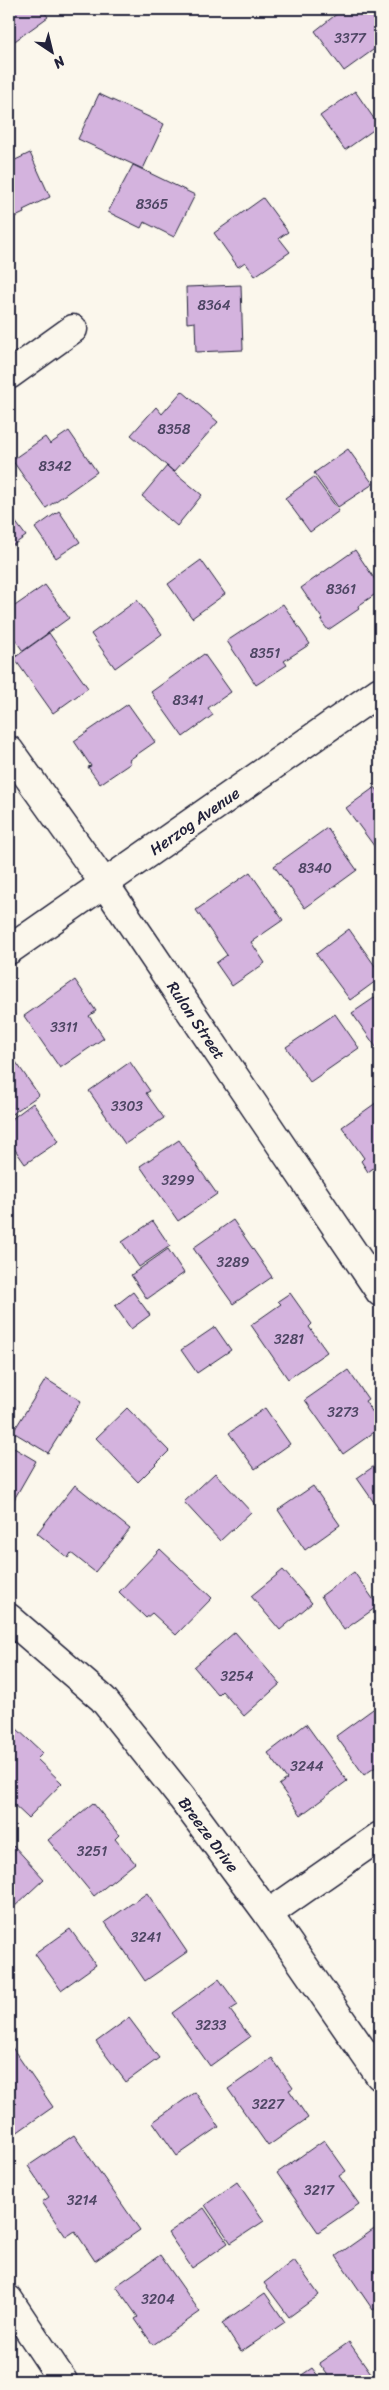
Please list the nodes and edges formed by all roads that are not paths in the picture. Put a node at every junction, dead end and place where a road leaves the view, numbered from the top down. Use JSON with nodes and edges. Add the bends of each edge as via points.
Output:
{"nodes":[{"id":1,"x":74,"y":329,"type":"dead end"},
{"id":2,"x":9,"y":375,"type":"edge"},
{"id":3,"x":380,"y":691,"type":"edge"},
{"id":4,"x":9,"y":750,"type":"edge"},
{"id":5,"x":104,"y":883,"type":"junction"},
{"id":6,"x":9,"y":950,"type":"edge"},
{"id":7,"x":376,"y":1276,"type":"edge"},
{"id":8,"x":9,"y":1618,"type":"edge"},
{"id":9,"x":380,"y":1836,"type":"edge"},
{"id":10,"x":268,"y":1914,"type":"junction"},
{"id":11,"x":380,"y":2076,"type":"edge"},
{"id":12,"x":9,"y":2300,"type":"edge"},
{"id":13,"x":63,"y":2381,"type":"edge"}],
"edges":[{"from":1,"to":2,"type":"street"},
{"from":3,"to":5,"type":"street","name":"Herzog Avenue"},
{"from":4,"to":5,"type":"street","name":"Rulon Street"},
{"from":5,"to":6,"type":"street","name":"Herzog Avenue"},
{"from":5,"to":7,"type":"street","name":"Rulon Street"},
{"from":8,"to":10,"type":"street","name":"Breeze Drive","via":[[103,1699]]},
{"from":9,"to":10,"type":"street"},
{"from":10,"to":11,"type":"street","name":"Breeze Drive"},
{"from":12,"to":13,"type":"street"}]}
